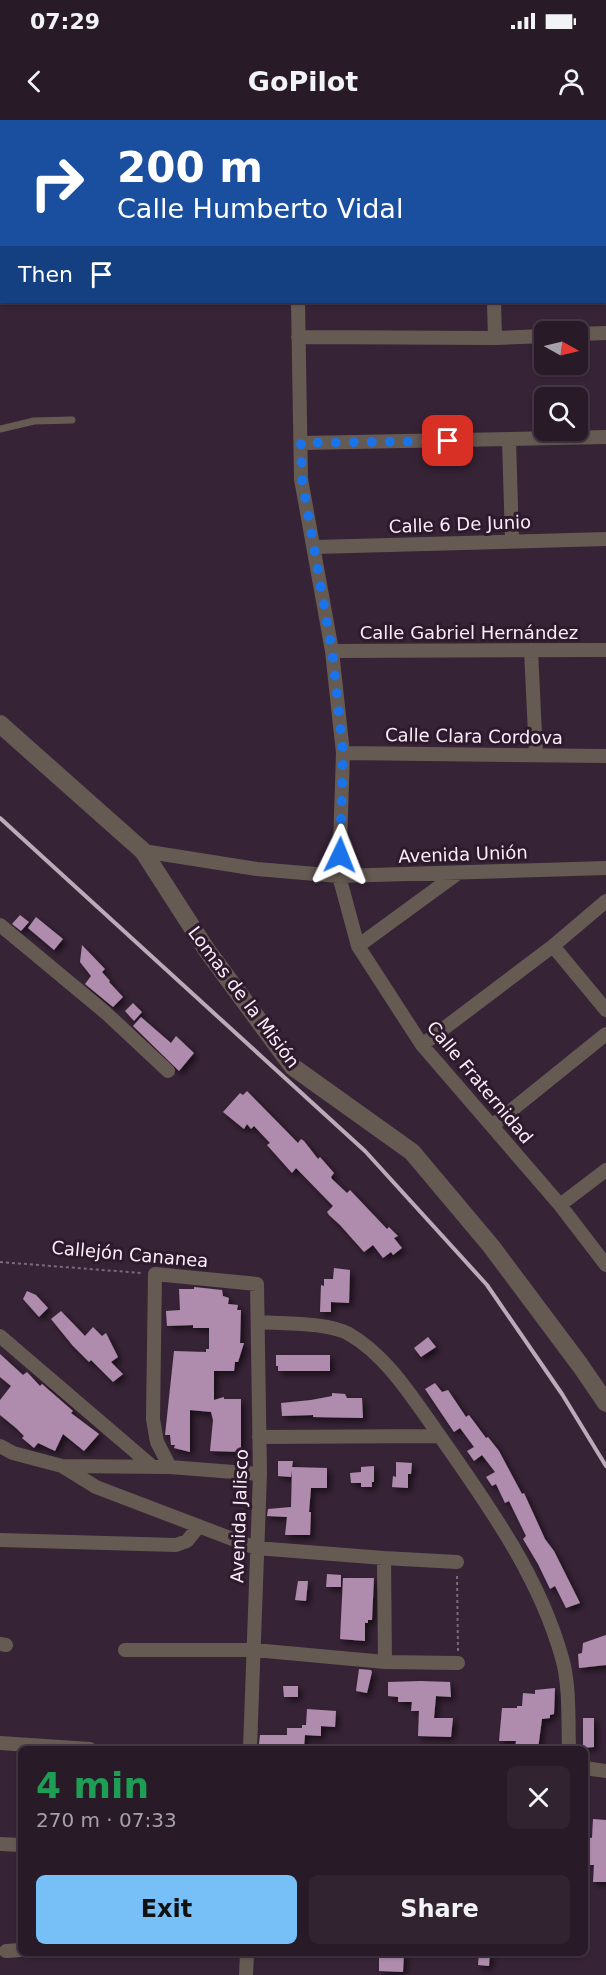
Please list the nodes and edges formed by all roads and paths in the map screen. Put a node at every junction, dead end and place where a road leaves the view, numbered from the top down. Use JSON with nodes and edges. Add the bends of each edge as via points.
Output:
{"nodes":[{"id":1,"x":298,"y":303,"type":"edge"},
{"id":2,"x":494,"y":303,"type":"edge"},
{"id":3,"x":606,"y":333,"type":"edge"},
{"id":4,"x":588,"y":334,"type":"edge"},
{"id":5,"x":534,"y":336,"type":"edge"},
{"id":6,"x":298,"y":337,"type":"junction"},
{"id":7,"x":495,"y":338,"type":"junction"},
{"id":8,"x":72,"y":420,"type":"dead end"},
{"id":9,"x":0,"y":429,"type":"edge"},
{"id":10,"x":606,"y":437,"type":"edge"},
{"id":11,"x":509,"y":440,"type":"junction"},
{"id":12,"x":301,"y":443,"type":"junction"},
{"id":13,"x":606,"y":539,"type":"edge"},
{"id":14,"x":512,"y":540,"type":"junction"},
{"id":15,"x":315,"y":547,"type":"junction"},
{"id":16,"x":531,"y":650,"type":"junction"},
{"id":17,"x":606,"y":650,"type":"edge"},
{"id":18,"x":332,"y":651,"type":"junction"},
{"id":19,"x":0,"y":724,"type":"edge"},
{"id":20,"x":343,"y":753,"type":"junction"},
{"id":21,"x":537,"y":755,"type":"junction"},
{"id":22,"x":606,"y":756,"type":"edge"},
{"id":23,"x":143,"y":851,"type":"junction"},
{"id":24,"x":606,"y":868,"type":"edge"},
{"id":25,"x":459,"y":873,"type":"junction"},
{"id":26,"x":339,"y":876,"type":"junction"},
{"id":27,"x":606,"y":901,"type":"edge"},
{"id":28,"x":0,"y":925,"type":"edge"},
{"id":29,"x":358,"y":946,"type":"junction"},
{"id":30,"x":553,"y":946,"type":"junction"},
{"id":31,"x":606,"y":1010,"type":"edge"},
{"id":32,"x":606,"y":1034,"type":"edge"},
{"id":33,"x":422,"y":1045,"type":"junction"},
{"id":34,"x":168,"y":1071,"type":"dead end"},
{"id":35,"x":492,"y":1126,"type":"junction"},
{"id":36,"x":606,"y":1170,"type":"edge"},
{"id":37,"x":560,"y":1205,"type":"junction"},
{"id":38,"x":0,"y":1262,"type":"edge"},
{"id":39,"x":606,"y":1266,"type":"edge"},
{"id":40,"x":155,"y":1274,"type":"junction"},
{"id":41,"x":257,"y":1284,"type":"joint"},
{"id":42,"x":259,"y":1322,"type":"junction"},
{"id":43,"x":0,"y":1336,"type":"edge"},
{"id":44,"x":606,"y":1403,"type":"edge"},
{"id":45,"x":440,"y":1436,"type":"junction"},
{"id":46,"x":259,"y":1437,"type":"junction"},
{"id":47,"x":0,"y":1446,"type":"edge"},
{"id":48,"x":62,"y":1466,"type":"junction"},
{"id":49,"x":153,"y":1467,"type":"junction"},
{"id":50,"x":170,"y":1467,"type":"junction"},
{"id":51,"x":260,"y":1474,"type":"junction"},
{"id":52,"x":199,"y":1526,"type":"junction"},
{"id":53,"x":0,"y":1540,"type":"edge"},
{"id":54,"x":256,"y":1548,"type":"junction"},
{"id":55,"x":384,"y":1558,"type":"junction"},
{"id":56,"x":457,"y":1562,"type":"joint"},
{"id":57,"x":125,"y":1650,"type":"dead end"},
{"id":58,"x":254,"y":1650,"type":"junction"},
{"id":59,"x":385,"y":1662,"type":"junction"},
{"id":60,"x":458,"y":1663,"type":"joint"},
{"id":61,"x":0,"y":1743,"type":"edge"},
{"id":62,"x":45,"y":1746,"type":"edge"},
{"id":63,"x":250,"y":1746,"type":"edge"},
{"id":64,"x":568,"y":1746,"type":"edge"},
{"id":65,"x":588,"y":1768,"type":"edge"},
{"id":66,"x":606,"y":1771,"type":"edge"},
{"id":67,"x":0,"y":1844,"type":"edge"},
{"id":68,"x":18,"y":1845,"type":"edge"},
{"id":69,"x":6,"y":1950,"type":"dead end"},
{"id":70,"x":18,"y":1950,"type":"edge"},
{"id":71,"x":247,"y":1956,"type":"edge"},
{"id":72,"x":246,"y":1975,"type":"edge"}],
"edges":[{"from":1,"to":6,"type":"street","name":"Calle Fraternidad"},
{"from":2,"to":7,"type":"street"},
{"from":3,"to":4,"type":"street"},
{"from":5,"to":7,"type":"street"},
{"from":6,"to":7,"type":"street"},
{"from":6,"to":12,"type":"street","name":"Calle Fraternidad"},
{"from":8,"to":9,"type":"lane","via":[[34,421]]},
{"from":10,"to":11,"type":"street"},
{"from":11,"to":12,"type":"street"},
{"from":11,"to":14,"type":"street"},
{"from":12,"to":15,"type":"street","name":"Calle Fraternidad","via":[[302,479]]},
{"from":13,"to":14,"type":"street","name":"Calle 6 De Junio"},
{"from":14,"to":15,"type":"street","name":"Calle 6 De Junio"},
{"from":15,"to":18,"type":"street","name":"Calle Fraternidad"},
{"from":16,"to":17,"type":"street","name":"Calle Gabriel Hernández"},
{"from":16,"to":18,"type":"street","name":"Calle Gabriel Hernández"},
{"from":16,"to":21,"type":"street"},
{"from":18,"to":20,"type":"street","name":"Calle Fraternidad"},
{"from":19,"to":23,"type":"street","name":"Lomas de la Misión"},
{"from":20,"to":21,"type":"street","name":"Calle Clara Cordova"},
{"from":20,"to":26,"type":"street","name":"Calle Fraternidad"},
{"from":21,"to":22,"type":"street","name":"Calle Clara Cordova"},
{"from":23,"to":26,"type":"street","name":"Avenida Unión","via":[[257,869]]},
{"from":23,"to":44,"type":"street","name":"Lomas de la Misión","via":[[206,950],[293,1067],[412,1152],[490,1246]]},
{"from":24,"to":25,"type":"street","name":"Avenida Unión"},
{"from":25,"to":26,"type":"street","name":"Avenida Unión"},
{"from":25,"to":29,"type":"street"},
{"from":26,"to":29,"type":"street","name":"Calle Fraternidad"},
{"from":27,"to":30,"type":"street"},
{"from":28,"to":34,"type":"street","via":[[106,1013]]},
{"from":29,"to":33,"type":"street","name":"Calle Fraternidad"},
{"from":30,"to":31,"type":"street"},
{"from":30,"to":33,"type":"street"},
{"from":32,"to":35,"type":"street"},
{"from":33,"to":35,"type":"street","name":"Calle Fraternidad"},
{"from":35,"to":37,"type":"street","name":"Calle Fraternidad"},
{"from":36,"to":37,"type":"street"},
{"from":37,"to":39,"type":"street","name":"Calle Fraternidad"},
{"from":38,"to":40,"type":"path","name":"Callejón Cananea"},
{"from":40,"to":41,"type":"street","name":"Callejón Cananea"},
{"from":40,"to":50,"type":"street","via":[[153,1419],[157,1442]]},
{"from":41,"to":42,"type":"street","name":"Avenida Jalisco"},
{"from":42,"to":45,"type":"street","via":[[324,1327],[347,1333],[369,1348],[404,1386]]},
{"from":42,"to":46,"type":"street","name":"Avenida Jalisco"},
{"from":43,"to":49,"type":"street"},
{"from":45,"to":46,"type":"street"},
{"from":45,"to":64,"type":"street","via":[[510,1541],[540,1597],[563,1661]]},
{"from":46,"to":51,"type":"street","name":"Avenida Jalisco"},
{"from":47,"to":48,"type":"street"},
{"from":48,"to":49,"type":"street"},
{"from":48,"to":52,"type":"street","via":[[96,1487]]},
{"from":49,"to":50,"type":"street"},
{"from":50,"to":51,"type":"street"},
{"from":51,"to":54,"type":"street","name":"Avenida Jalisco"},
{"from":52,"to":53,"type":"street","via":[[187,1541],[176,1545]]},
{"from":52,"to":54,"type":"street"},
{"from":54,"to":55,"type":"street"},
{"from":54,"to":58,"type":"street","name":"Avenida Jalisco"},
{"from":55,"to":56,"type":"street"},
{"from":55,"to":59,"type":"street"},
{"from":56,"to":60,"type":"path"},
{"from":57,"to":58,"type":"street"},
{"from":58,"to":59,"type":"street"},
{"from":58,"to":63,"type":"street","name":"Avenida Jalisco"},
{"from":59,"to":60,"type":"street"},
{"from":61,"to":62,"type":"street"},
{"from":65,"to":66,"type":"street"},
{"from":67,"to":68,"type":"street"},
{"from":69,"to":70,"type":"street"},
{"from":71,"to":72,"type":"street"}]}
